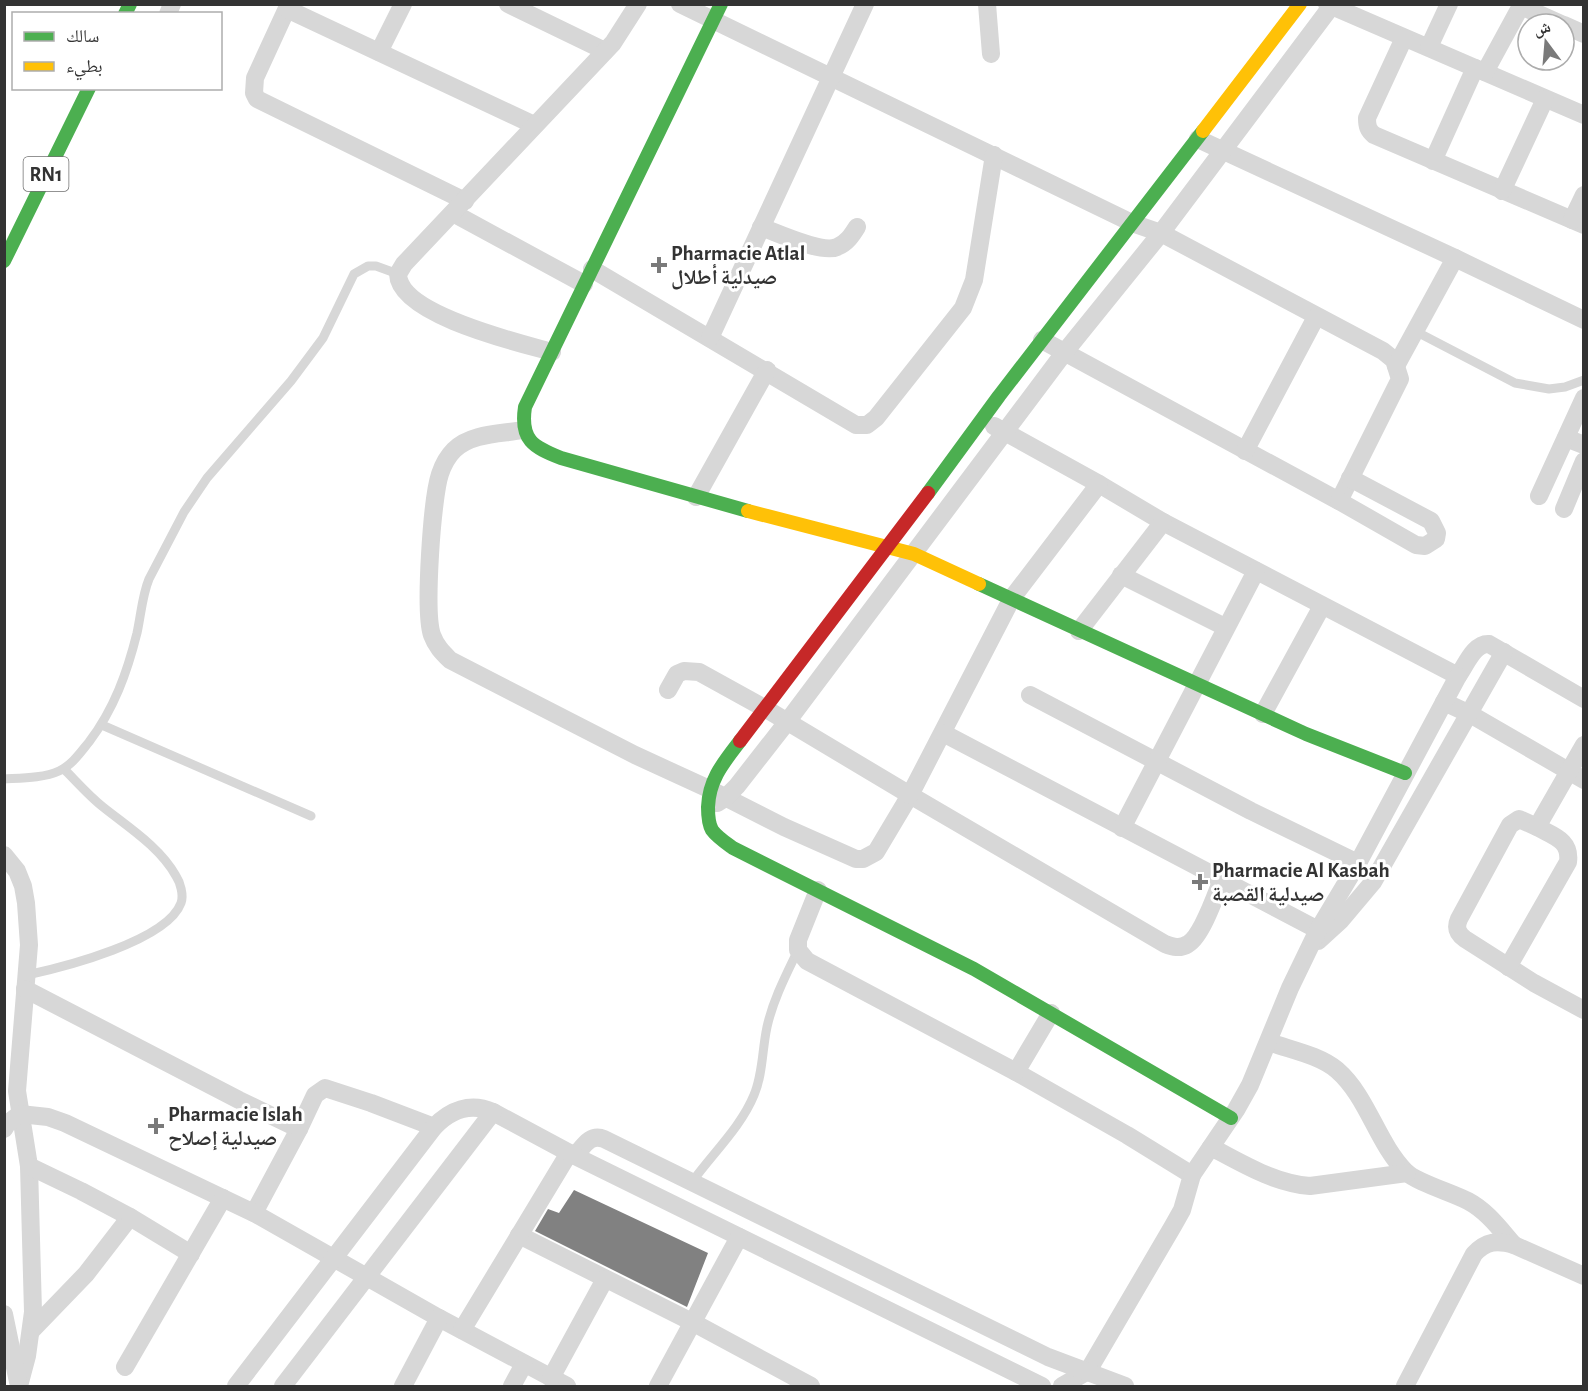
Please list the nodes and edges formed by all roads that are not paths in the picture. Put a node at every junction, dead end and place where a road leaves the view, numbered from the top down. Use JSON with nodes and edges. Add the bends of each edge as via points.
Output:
{"nodes":[{"id":1,"x":403,"y":4,"type":"edge"},
{"id":2,"x":508,"y":4,"type":"edge"},
{"id":3,"x":638,"y":4,"type":"edge"},
{"id":4,"x":680,"y":4,"type":"edge"},
{"id":5,"x":865,"y":4,"type":"edge"},
{"id":6,"x":987,"y":4,"type":"edge"},
{"id":7,"x":1300,"y":4,"type":"edge"},
{"id":8,"x":1449,"y":4,"type":"edge"},
{"id":9,"x":1330,"y":5,"type":"edge"},
{"id":10,"x":1521,"y":5,"type":"edge"},
{"id":11,"x":288,"y":7,"type":"edge"},
{"id":12,"x":717,"y":12,"type":"edge"},
{"id":13,"x":1535,"y":12,"type":"edge"},
{"id":14,"x":1404,"y":38,"type":"junction"},
{"id":15,"x":1429,"y":47,"type":"junction"},
{"id":16,"x":605,"y":51,"type":"junction"},
{"id":17,"x":379,"y":52,"type":"junction"},
{"id":18,"x":991,"y":54,"type":"dead end"},
{"id":19,"x":1480,"y":70,"type":"junction"},
{"id":20,"x":830,"y":78,"type":"junction"},
{"id":21,"x":88,"y":90,"type":"edge"},
{"id":22,"x":1545,"y":99,"type":"junction"},
{"id":23,"x":1584,"y":116,"type":"edge"},
{"id":24,"x":534,"y":125,"type":"junction"},
{"id":25,"x":1198,"y":139,"type":"junction"},
{"id":26,"x":1223,"y":152,"type":"junction"},
{"id":27,"x":994,"y":155,"type":"junction"},
{"id":28,"x":1432,"y":161,"type":"junction"},
{"id":29,"x":1502,"y":192,"type":"junction"},
{"id":30,"x":1584,"y":195,"type":"edge"},
{"id":31,"x":459,"y":207,"type":"junction"},
{"id":32,"x":1578,"y":222,"type":"edge"},
{"id":33,"x":1132,"y":223,"type":"junction"},
{"id":34,"x":857,"y":227,"type":"dead end"},
{"id":35,"x":761,"y":228,"type":"junction"},
{"id":36,"x":1161,"y":233,"type":"junction"},
{"id":37,"x":1455,"y":258,"type":"junction"},
{"id":38,"x":4,"y":261,"type":"edge"},
{"id":39,"x":398,"y":274,"type":"junction"},
{"id":40,"x":588,"y":276,"type":"junction"},
{"id":41,"x":1316,"y":317,"type":"junction"},
{"id":42,"x":1584,"y":320,"type":"edge"},
{"id":43,"x":1415,"y":331,"type":"junction"},
{"id":44,"x":710,"y":338,"type":"junction"},
{"id":45,"x":1042,"y":340,"type":"junction"},
{"id":46,"x":552,"y":352,"type":"junction"},
{"id":47,"x":1064,"y":353,"type":"junction"},
{"id":48,"x":1396,"y":366,"type":"junction"},
{"id":49,"x":767,"y":370,"type":"junction"},
{"id":50,"x":1584,"y":380,"type":"edge"},
{"id":51,"x":1584,"y":398,"type":"edge"},
{"id":52,"x":982,"y":419,"type":"junction"},
{"id":53,"x":523,"y":430,"type":"junction"},
{"id":54,"x":1004,"y":432,"type":"junction"},
{"id":55,"x":1566,"y":438,"type":"junction"},
{"id":56,"x":1584,"y":445,"type":"edge"},
{"id":57,"x":1245,"y":452,"type":"junction"},
{"id":58,"x":1584,"y":461,"type":"edge"},
{"id":59,"x":1350,"y":478,"type":"junction"},
{"id":60,"x":1099,"y":484,"type":"junction"},
{"id":61,"x":1539,"y":496,"type":"dead end"},
{"id":62,"x":696,"y":497,"type":"junction"},
{"id":63,"x":1339,"y":501,"type":"junction"},
{"id":64,"x":1564,"y":509,"type":"dead end"},
{"id":65,"x":1163,"y":522,"type":"junction"},
{"id":66,"x":890,"y":546,"type":"junction"},
{"id":67,"x":914,"y":554,"type":"junction"},
{"id":68,"x":1256,"y":571,"type":"junction"},
{"id":69,"x":1122,"y":575,"type":"junction"},
{"id":70,"x":1012,"y":598,"type":"junction"},
{"id":71,"x":1322,"y":606,"type":"junction"},
{"id":72,"x":1225,"y":627,"type":"junction"},
{"id":73,"x":1079,"y":631,"type":"junction"},
{"id":74,"x":1504,"y":652,"type":"junction"},
{"id":75,"x":1458,"y":676,"type":"junction"},
{"id":76,"x":1198,"y":684,"type":"junction"},
{"id":77,"x":668,"y":690,"type":"dead end"},
{"id":78,"x":1030,"y":695,"type":"dead end"},
{"id":79,"x":1584,"y":699,"type":"edge"},
{"id":80,"x":1444,"y":702,"type":"junction"},
{"id":81,"x":766,"y":709,"type":"junction"},
{"id":82,"x":1263,"y":714,"type":"junction"},
{"id":83,"x":1470,"y":714,"type":"junction"},
{"id":84,"x":788,"y":722,"type":"junction"},
{"id":85,"x":102,"y":725,"type":"junction"},
{"id":86,"x":943,"y":733,"type":"junction"},
{"id":87,"x":1584,"y":745,"type":"edge"},
{"id":88,"x":1158,"y":762,"type":"junction"},
{"id":89,"x":64,"y":769,"type":"junction"},
{"id":90,"x":1405,"y":773,"type":"junction"},
{"id":91,"x":1576,"y":775,"type":"edge"},
{"id":92,"x":4,"y":779,"type":"edge"},
{"id":93,"x":709,"y":789,"type":"junction"},
{"id":94,"x":910,"y":795,"type":"junction"},
{"id":95,"x":725,"y":798,"type":"junction"},
{"id":96,"x":707,"y":808,"type":"junction"},
{"id":97,"x":311,"y":816,"type":"dead end"},
{"id":98,"x":1537,"y":827,"type":"junction"},
{"id":99,"x":1122,"y":828,"type":"junction"},
{"id":100,"x":4,"y":855,"type":"edge"},
{"id":101,"x":1358,"y":863,"type":"junction"},
{"id":102,"x":1222,"y":879,"type":"junction"},
{"id":103,"x":818,"y":890,"type":"junction"},
{"id":104,"x":1318,"y":930,"type":"junction"},
{"id":105,"x":1310,"y":948,"type":"junction"},
{"id":106,"x":798,"y":950,"type":"junction"},
{"id":107,"x":1508,"y":967,"type":"junction"},
{"id":108,"x":26,"y":982,"type":"junction"},
{"id":109,"x":1581,"y":1001,"type":"edge"},
{"id":110,"x":1051,"y":1013,"type":"junction"},
{"id":111,"x":1269,"y":1042,"type":"junction"},
{"id":112,"x":1016,"y":1072,"type":"junction"},
{"id":113,"x":494,"y":1112,"type":"junction"},
{"id":114,"x":20,"y":1113,"type":"junction"},
{"id":115,"x":1231,"y":1118,"type":"junction"},
{"id":116,"x":434,"y":1127,"type":"junction"},
{"id":117,"x":4,"y":1129,"type":"edge"},
{"id":118,"x":299,"y":1129,"type":"junction"},
{"id":119,"x":1211,"y":1147,"type":"junction"},
{"id":120,"x":572,"y":1155,"type":"junction"},
{"id":121,"x":29,"y":1166,"type":"junction"},
{"id":122,"x":1407,"y":1173,"type":"junction"},
{"id":123,"x":1192,"y":1175,"type":"junction"},
{"id":124,"x":692,"y":1182,"type":"junction"},
{"id":125,"x":223,"y":1198,"type":"junction"},
{"id":126,"x":678,"y":1207,"type":"junction"},
{"id":127,"x":254,"y":1213,"type":"junction"},
{"id":128,"x":130,"y":1217,"type":"junction"},
{"id":129,"x":519,"y":1235,"type":"junction"},
{"id":130,"x":739,"y":1237,"type":"junction"},
{"id":131,"x":1514,"y":1245,"type":"junction"},
{"id":132,"x":190,"y":1254,"type":"junction"},
{"id":133,"x":335,"y":1258,"type":"junction"},
{"id":134,"x":1584,"y":1276,"type":"edge"},
{"id":135,"x":366,"y":1277,"type":"junction"},
{"id":136,"x":605,"y":1279,"type":"junction"},
{"id":137,"x":4,"y":1314,"type":"edge"},
{"id":138,"x":439,"y":1318,"type":"junction"},
{"id":139,"x":694,"y":1323,"type":"junction"},
{"id":140,"x":462,"y":1330,"type":"junction"},
{"id":141,"x":31,"y":1331,"type":"junction"},
{"id":142,"x":524,"y":1364,"type":"junction"},
{"id":143,"x":125,"y":1368,"type":"dead end"},
{"id":144,"x":1088,"y":1371,"type":"junction"},
{"id":145,"x":559,"y":1382,"type":"edge"},
{"id":146,"x":19,"y":1386,"type":"edge"},
{"id":147,"x":236,"y":1386,"type":"edge"},
{"id":148,"x":283,"y":1386,"type":"edge"},
{"id":149,"x":404,"y":1386,"type":"edge"},
{"id":150,"x":512,"y":1386,"type":"edge"},
{"id":151,"x":658,"y":1386,"type":"edge"},
{"id":152,"x":811,"y":1386,"type":"edge"},
{"id":153,"x":1042,"y":1386,"type":"edge"},
{"id":154,"x":1062,"y":1386,"type":"edge"},
{"id":155,"x":1125,"y":1386,"type":"edge"},
{"id":156,"x":1405,"y":1386,"type":"edge"}],
"edges":[{"from":1,"to":17,"type":"street"},
{"from":2,"to":16,"type":"street"},
{"from":3,"to":16,"type":"street"},
{"from":4,"to":12,"type":"street"},
{"from":5,"to":20,"type":"street"},
{"from":6,"to":18,"type":"street"},
{"from":7,"to":25,"type":"street"},
{"from":8,"to":15,"type":"street"},
{"from":9,"to":14,"type":"street"},
{"from":9,"to":26,"type":"street"},
{"from":10,"to":13,"type":"street"},
{"from":10,"to":19,"type":"street"},
{"from":11,"to":17,"type":"street"},
{"from":11,"to":31,"type":"street","via":[[255,78],[257,99]]},
{"from":12,"to":20,"type":"street"},
{"from":12,"to":40,"type":"street"},
{"from":14,"to":15,"type":"street"},
{"from":14,"to":28,"type":"street","via":[[1367,125],[1374,135]]},
{"from":15,"to":19,"type":"street"},
{"from":16,"to":24,"type":"street"},
{"from":17,"to":24,"type":"street"},
{"from":19,"to":22,"type":"street"},
{"from":19,"to":28,"type":"street"},
{"from":20,"to":27,"type":"street"},
{"from":20,"to":35,"type":"street"},
{"from":21,"to":38,"type":"street","number":"RN1"},
{"from":22,"to":23,"type":"street"},
{"from":22,"to":29,"type":"street"},
{"from":24,"to":31,"type":"street"},
{"from":25,"to":26,"type":"street"},
{"from":25,"to":33,"type":"street"},
{"from":26,"to":36,"type":"street"},
{"from":26,"to":37,"type":"street"},
{"from":27,"to":33,"type":"street"},
{"from":27,"to":49,"type":"street","via":[[969,296],[876,418],[867,425],[856,424]]},
{"from":28,"to":29,"type":"street"},
{"from":29,"to":32,"type":"street"},
{"from":30,"to":32,"type":"street"},
{"from":31,"to":39,"type":"street"},
{"from":31,"to":40,"type":"street"},
{"from":33,"to":36,"type":"street"},
{"from":33,"to":45,"type":"street"},
{"from":34,"to":35,"type":"street","via":[[849,239],[826,249]]},
{"from":35,"to":44,"type":"street"},
{"from":36,"to":41,"type":"street"},
{"from":36,"to":47,"type":"street"},
{"from":37,"to":42,"type":"street"},
{"from":37,"to":43,"type":"street"},
{"from":39,"to":46,"type":"street","via":[[405,290],[443,318]]},
{"from":39,"to":85,"type":"lane","via":[[368,266],[354,274],[328,329],[304,364],[196,494],[149,579],[122,684]]},
{"from":40,"to":44,"type":"street"},
{"from":40,"to":46,"type":"street"},
{"from":41,"to":48,"type":"street","via":[[1383,351]]},
{"from":41,"to":57,"type":"street"},
{"from":43,"to":48,"type":"street"},
{"from":43,"to":50,"type":"lane","via":[[1515,383],[1549,389]]},
{"from":44,"to":49,"type":"street"},
{"from":45,"to":47,"type":"street"},
{"from":45,"to":52,"type":"street"},
{"from":46,"to":53,"type":"street","via":[[525,407]]},
{"from":47,"to":54,"type":"street"},
{"from":47,"to":57,"type":"street"},
{"from":48,"to":59,"type":"street","via":[[1400,379]]},
{"from":49,"to":62,"type":"street"},
{"from":51,"to":55,"type":"street"},
{"from":52,"to":54,"type":"street"},
{"from":52,"to":66,"type":"street"},
{"from":53,"to":62,"type":"street","via":[[542,451]]},
{"from":53,"to":93,"type":"street","via":[[462,443],[439,474],[434,498],[429,600],[431,632],[438,648],[450,660]]},
{"from":54,"to":60,"type":"street"},
{"from":54,"to":67,"type":"street"},
{"from":55,"to":56,"type":"street"},
{"from":55,"to":61,"type":"street"},
{"from":57,"to":63,"type":"street"},
{"from":58,"to":64,"type":"street"},
{"from":59,"to":63,"type":"street"},
{"from":59,"to":63,"type":"street","via":[[1431,521],[1436,539],[1425,546],[1416,545]]},
{"from":60,"to":65,"type":"street"},
{"from":60,"to":70,"type":"street"},
{"from":62,"to":66,"type":"street"},
{"from":65,"to":68,"type":"street"},
{"from":65,"to":69,"type":"street"},
{"from":66,"to":67,"type":"street"},
{"from":66,"to":81,"type":"street"},
{"from":67,"to":70,"type":"street"},
{"from":67,"to":84,"type":"street"},
{"from":68,"to":71,"type":"street"},
{"from":68,"to":72,"type":"street"},
{"from":69,"to":72,"type":"street"},
{"from":69,"to":73,"type":"street"},
{"from":70,"to":73,"type":"street"},
{"from":70,"to":86,"type":"street"},
{"from":71,"to":75,"type":"street"},
{"from":71,"to":82,"type":"street"},
{"from":72,"to":76,"type":"street"},
{"from":73,"to":76,"type":"street"},
{"from":74,"to":75,"type":"street","via":[[1489,644],[1481,645]]},
{"from":74,"to":79,"type":"street"},
{"from":74,"to":83,"type":"street"},
{"from":75,"to":80,"type":"street"},
{"from":76,"to":82,"type":"street"},
{"from":76,"to":88,"type":"street"},
{"from":77,"to":81,"type":"street","via":[[677,674],[699,672]]},
{"from":78,"to":88,"type":"street"},
{"from":80,"to":83,"type":"street"},
{"from":80,"to":90,"type":"street"},
{"from":81,"to":84,"type":"street"},
{"from":81,"to":93,"type":"street","via":[[717,771]]},
{"from":82,"to":90,"type":"street"},
{"from":83,"to":91,"type":"street"},
{"from":83,"to":105,"type":"street","via":[[1373,882],[1341,920]]},
{"from":84,"to":94,"type":"street"},
{"from":84,"to":95,"type":"street"},
{"from":85,"to":89,"type":"lane"},
{"from":85,"to":97,"type":"lane"},
{"from":86,"to":94,"type":"street"},
{"from":86,"to":99,"type":"street"},
{"from":87,"to":91,"type":"street"},
{"from":88,"to":99,"type":"street"},
{"from":88,"to":101,"type":"street"},
{"from":89,"to":92,"type":"lane"},
{"from":89,"to":108,"type":"lane","via":[[164,861],[177,877],[182,903],[168,920],[149,933],[117,949]]},
{"from":90,"to":101,"type":"street"},
{"from":91,"to":98,"type":"street"},
{"from":93,"to":95,"type":"street"},
{"from":93,"to":96,"type":"street"},
{"from":94,"to":95,"type":"street","via":[[881,846],[863,859],[846,855]]},
{"from":94,"to":102,"type":"street","via":[[1175,948],[1188,945],[1198,934]]},
{"from":95,"to":96,"type":"street"},
{"from":96,"to":103,"type":"street","via":[[710,828],[726,843]]},
{"from":98,"to":107,"type":"street","via":[[1565,843],[1568,862]]},
{"from":98,"to":107,"type":"street","via":[[1523,820],[1513,822],[1457,923],[1460,935]]},
{"from":99,"to":102,"type":"street"},
{"from":100,"to":108,"type":"street","via":[[17,871],[26,903]]},
{"from":101,"to":104,"type":"street"},
{"from":102,"to":104,"type":"street"},
{"from":103,"to":106,"type":"street","via":[[798,940]]},
{"from":103,"to":110,"type":"street"},
{"from":104,"to":105,"type":"street"},
{"from":105,"to":111,"type":"street"},
{"from":106,"to":112,"type":"street","via":[[807,961]]},
{"from":106,"to":124,"type":"lane","via":[[772,1007],[753,1096],[735,1127]]},
{"from":107,"to":109,"type":"street"},
{"from":108,"to":114,"type":"street","via":[[17,1074]]},
{"from":108,"to":118,"type":"street"},
{"from":110,"to":112,"type":"street"},
{"from":110,"to":115,"type":"street"},
{"from":111,"to":115,"type":"street"},
{"from":111,"to":122,"type":"street","via":[[1337,1070]]},
{"from":112,"to":123,"type":"street"},
{"from":113,"to":116,"type":"street","via":[[476,1107],[459,1109]]},
{"from":113,"to":120,"type":"street"},
{"from":113,"to":135,"type":"street"},
{"from":114,"to":117,"type":"street"},
{"from":114,"to":121,"type":"street"},
{"from":114,"to":125,"type":"street","via":[[56,1119]]},
{"from":115,"to":119,"type":"street"},
{"from":116,"to":118,"type":"street","via":[[326,1089],[315,1095]]},
{"from":116,"to":133,"type":"street"},
{"from":118,"to":127,"type":"street"},
{"from":119,"to":122,"type":"street","via":[[1251,1169],[1295,1185]]},
{"from":119,"to":123,"type":"street"},
{"from":120,"to":124,"type":"street","via":[[598,1136]]},
{"from":120,"to":126,"type":"street"},
{"from":120,"to":129,"type":"street"},
{"from":121,"to":128,"type":"street"},
{"from":121,"to":141,"type":"street"},
{"from":122,"to":131,"type":"street","via":[[1480,1209]]},
{"from":123,"to":144,"type":"street","via":[[1182,1210]]},
{"from":124,"to":126,"type":"street"},
{"from":124,"to":144,"type":"street","via":[[1048,1357]]},
{"from":125,"to":127,"type":"street"},
{"from":125,"to":132,"type":"street"},
{"from":126,"to":130,"type":"street"},
{"from":127,"to":133,"type":"street"},
{"from":128,"to":132,"type":"street"},
{"from":128,"to":141,"type":"street","via":[[86,1274]]},
{"from":129,"to":136,"type":"street"},
{"from":129,"to":140,"type":"street"},
{"from":130,"to":139,"type":"street"},
{"from":130,"to":153,"type":"street"},
{"from":131,"to":134,"type":"street"},
{"from":131,"to":156,"type":"street","via":[[1493,1242],[1474,1254]]},
{"from":132,"to":143,"type":"street"},
{"from":133,"to":135,"type":"street"},
{"from":133,"to":147,"type":"street"},
{"from":135,"to":138,"type":"street"},
{"from":135,"to":148,"type":"street"},
{"from":136,"to":139,"type":"street"},
{"from":136,"to":145,"type":"street"},
{"from":137,"to":146,"type":"street"},
{"from":138,"to":140,"type":"street"},
{"from":138,"to":149,"type":"street"},
{"from":139,"to":151,"type":"street"},
{"from":139,"to":152,"type":"street"},
{"from":140,"to":142,"type":"street"},
{"from":141,"to":146,"type":"street"},
{"from":142,"to":145,"type":"street"},
{"from":142,"to":150,"type":"street"},
{"from":144,"to":154,"type":"street"},
{"from":144,"to":155,"type":"street"}]}
